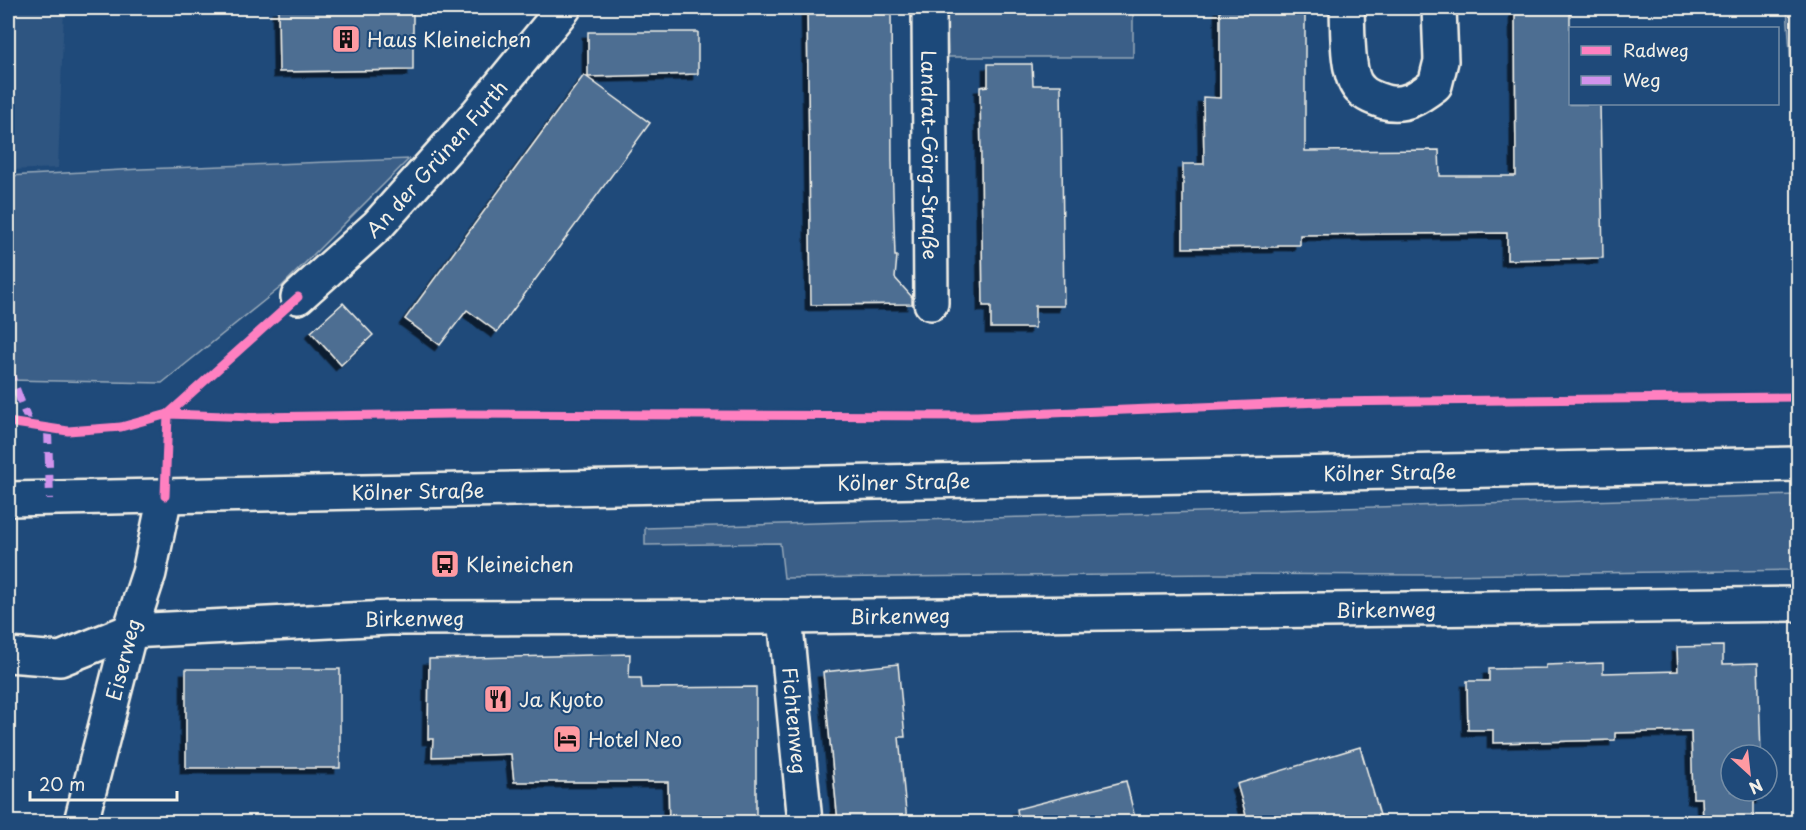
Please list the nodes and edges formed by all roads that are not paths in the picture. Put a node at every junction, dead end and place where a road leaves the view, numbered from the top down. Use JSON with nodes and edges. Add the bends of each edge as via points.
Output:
{"nodes":[{"id":1,"x":564,"y":8,"type":"edge"},
{"id":2,"x":929,"y":8,"type":"edge"},
{"id":3,"x":1347,"y":8,"type":"edge"},
{"id":4,"x":1439,"y":8,"type":"edge"},
{"id":5,"x":298,"y":297,"type":"dead end"},
{"id":6,"x":931,"y":303,"type":"dead end"},
{"id":7,"x":1798,"y":464,"type":"edge"},
{"id":8,"x":165,"y":496,"type":"junction"},
{"id":9,"x":8,"y":499,"type":"edge"},
{"id":10,"x":1798,"y":604,"type":"edge"},
{"id":11,"x":785,"y":617,"type":"junction"},
{"id":12,"x":130,"y":631,"type":"junction"},
{"id":13,"x":8,"y":655,"type":"edge"},
{"id":14,"x":81,"y":822,"type":"edge"},
{"id":15,"x":805,"y":822,"type":"edge"}],
"edges":[{"from":1,"to":5,"type":"street","name":"An der Grünen Furth","via":[[378,225]]},
{"from":2,"to":6,"type":"street","name":"Landrat-Görg-Straße"},
{"from":3,"to":4,"type":"street","via":[[1352,75],[1359,89],[1373,99],[1393,104],[1417,99],[1435,86],[1441,61]]},
{"from":7,"to":8,"type":"street","name":"Kölner Straße"},
{"from":8,"to":9,"type":"street","name":"Kölner Straße"},
{"from":8,"to":12,"type":"street","name":"Eiserweg","via":[[149,573]]},
{"from":10,"to":11,"type":"street","name":"Birkenweg"},
{"from":11,"to":12,"type":"street","name":"Birkenweg","via":[[389,618]]},
{"from":11,"to":15,"type":"street","name":"Fichtenweg"},
{"from":12,"to":13,"type":"street","name":"Birkenweg","via":[[60,659]]},
{"from":12,"to":14,"type":"street","name":"Eiserweg"}]}
